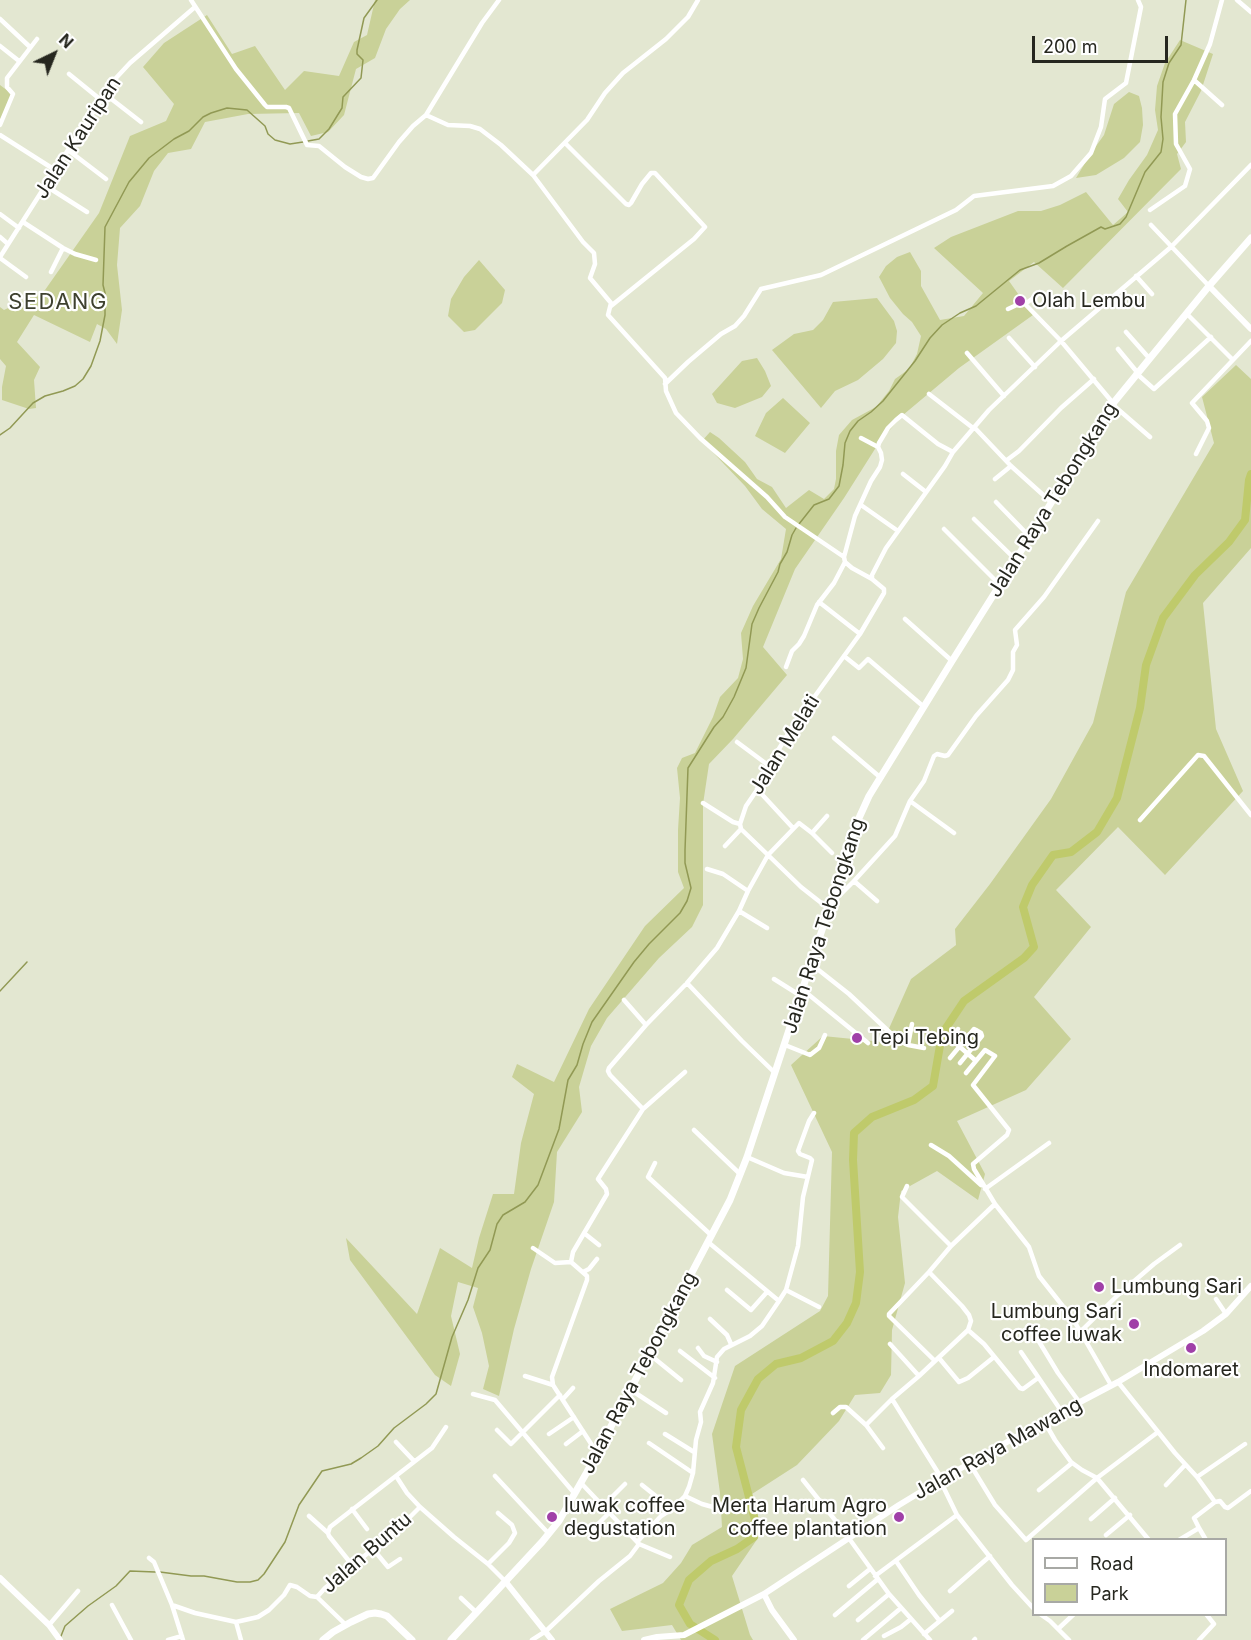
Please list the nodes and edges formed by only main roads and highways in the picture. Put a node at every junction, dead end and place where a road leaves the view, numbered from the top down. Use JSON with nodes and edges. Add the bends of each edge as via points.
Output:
{"nodes":[{"id":1,"x":1251,"y":238,"type":"edge"},
{"id":2,"x":1209,"y":286,"type":"junction"},
{"id":3,"x":1251,"y":329,"type":"edge"},
{"id":4,"x":1251,"y":1286,"type":"edge"},
{"id":5,"x":0,"y":1578,"type":"edge"},
{"id":6,"x":505,"y":1581,"type":"junction"},
{"id":7,"x":764,"y":1594,"type":"junction"},
{"id":8,"x":58,"y":1637,"type":"edge"},
{"id":9,"x":322,"y":1640,"type":"edge"},
{"id":10,"x":412,"y":1640,"type":"edge"},
{"id":11,"x":451,"y":1640,"type":"edge"},
{"id":12,"x":552,"y":1640,"type":"edge"},
{"id":13,"x":644,"y":1640,"type":"edge"},
{"id":14,"x":794,"y":1640,"type":"edge"}],
"edges":[{"from":1,"to":2,"type":"main road","name":"Jalan Raya Tebongkang"},
{"from":2,"to":3,"type":"main road"},
{"from":2,"to":6,"type":"main road","name":"Jalan Raya Tebongkang","via":[[1113,403],[862,811],[730,1200],[575,1494],[549,1534]]},
{"from":4,"to":7,"type":"main road","name":"Jalan Raya Mawang","via":[[1226,1314],[1203,1331],[899,1505]]},
{"from":5,"to":8,"type":"main road"},
{"from":6,"to":11,"type":"main road","name":"Jalan Raya Tebongkang"},
{"from":6,"to":12,"type":"main road"},
{"from":7,"to":13,"type":"main road","name":"Jalan Raya Mawang","via":[[691,1632]]},
{"from":7,"to":14,"type":"main road"},
{"from":9,"to":10,"type":"main road","via":[[368,1614],[391,1619]]}]}
